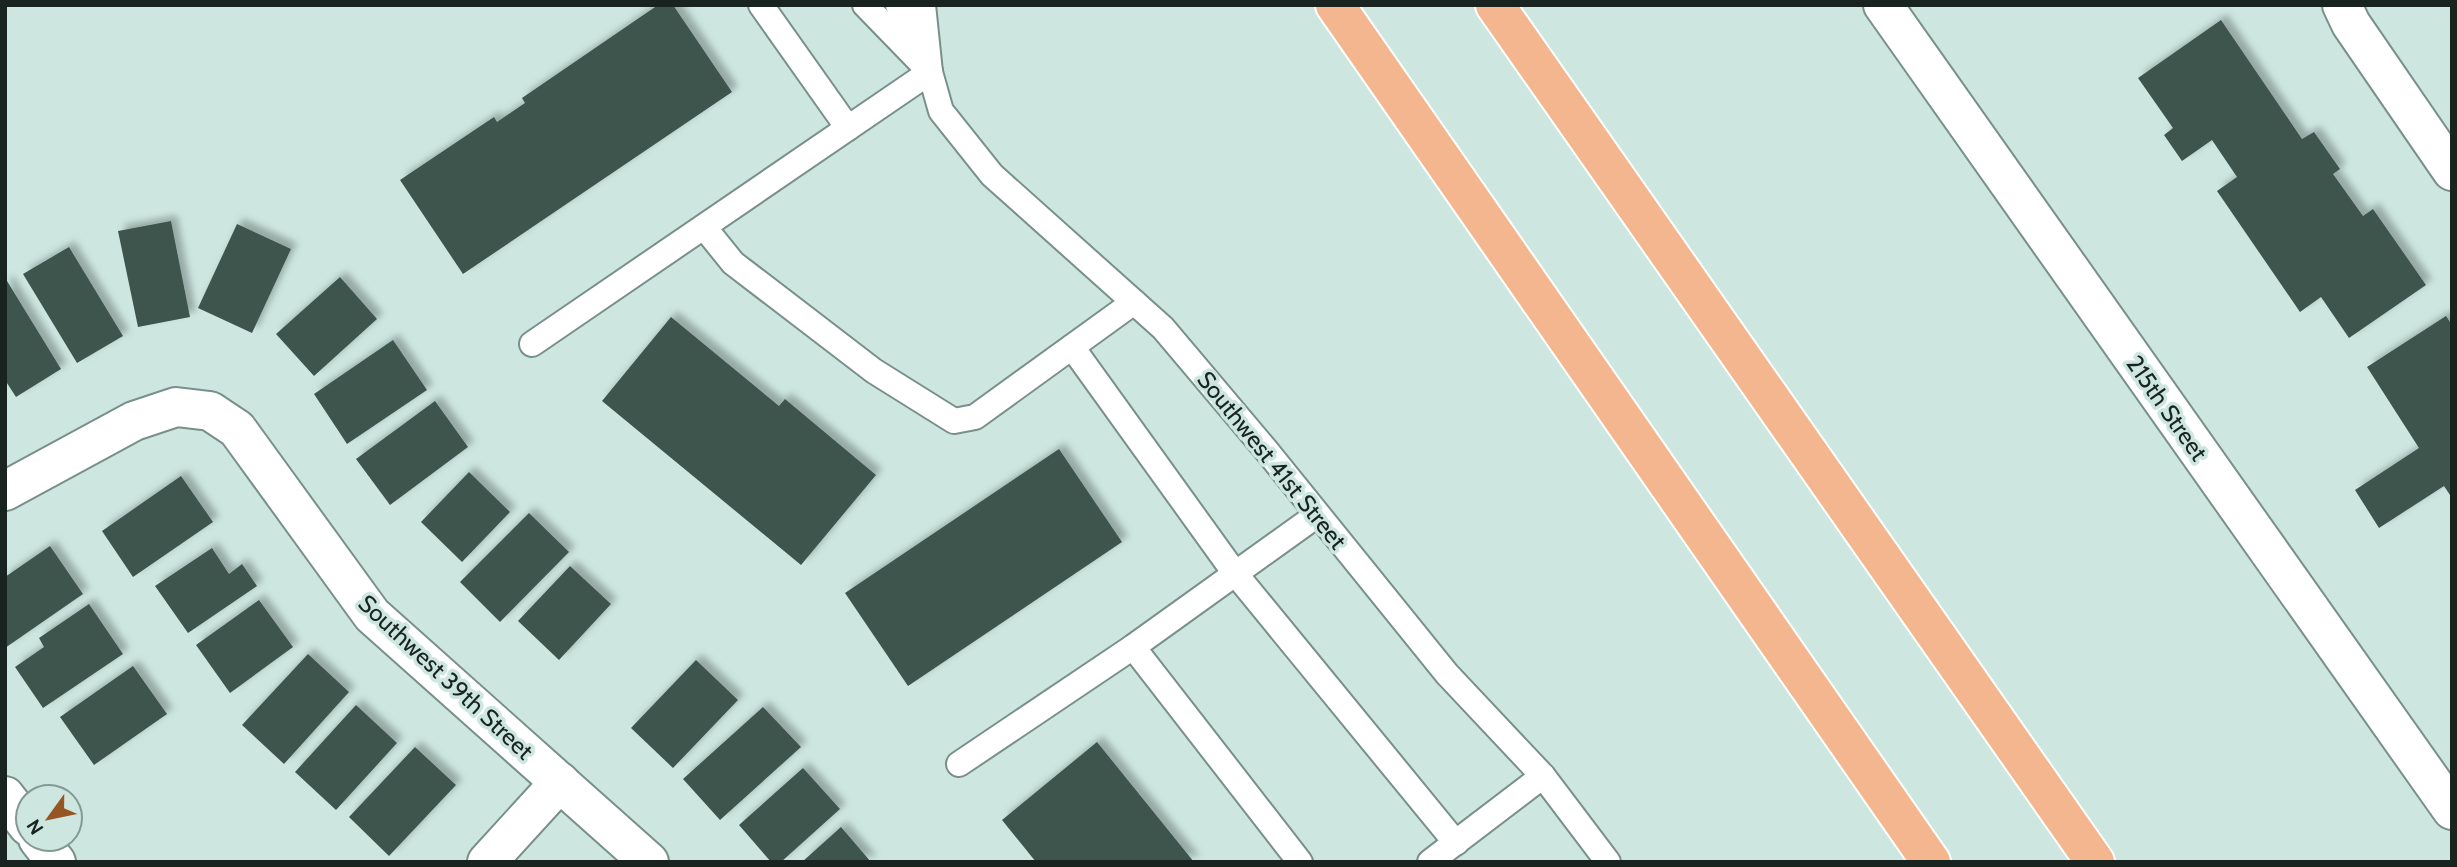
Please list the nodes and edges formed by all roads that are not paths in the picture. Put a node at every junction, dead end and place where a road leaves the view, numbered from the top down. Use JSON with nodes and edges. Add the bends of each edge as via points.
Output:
{"nodes":[{"id":1,"x":761,"y":5,"type":"edge"},
{"id":2,"x":865,"y":5,"type":"edge"},
{"id":3,"x":898,"y":5,"type":"edge"},
{"id":4,"x":923,"y":5,"type":"edge"},
{"id":5,"x":1335,"y":5,"type":"edge"},
{"id":6,"x":1495,"y":5,"type":"edge"},
{"id":7,"x":1883,"y":5,"type":"edge"},
{"id":8,"x":2342,"y":5,"type":"edge"},
{"id":9,"x":930,"y":72,"type":"junction"},
{"id":10,"x":848,"y":128,"type":"junction"},
{"id":11,"x":2452,"y":171,"type":"edge"},
{"id":12,"x":704,"y":227,"type":"junction"},
{"id":13,"x":1134,"y":302,"type":"junction"},
{"id":14,"x":531,"y":344,"type":"dead end"},
{"id":15,"x":1072,"y":347,"type":"junction"},
{"id":16,"x":5,"y":491,"type":"edge"},
{"id":17,"x":1317,"y":515,"type":"junction"},
{"id":18,"x":1234,"y":572,"type":"junction"},
{"id":19,"x":1133,"y":647,"type":"junction"},
{"id":20,"x":959,"y":764,"type":"dead end"},
{"id":21,"x":1543,"y":776,"type":"junction"},
{"id":22,"x":560,"y":782,"type":"junction"},
{"id":23,"x":2452,"y":810,"type":"edge"},
{"id":24,"x":1457,"y":843,"type":"junction"},
{"id":25,"x":487,"y":862,"type":"edge"},
{"id":26,"x":649,"y":862,"type":"edge"},
{"id":27,"x":1300,"y":862,"type":"edge"},
{"id":28,"x":1430,"y":862,"type":"edge"},
{"id":29,"x":1608,"y":862,"type":"edge"},
{"id":30,"x":1931,"y":862,"type":"edge"},
{"id":31,"x":2095,"y":862,"type":"edge"}],
"edges":[{"from":1,"to":10,"type":"lane"},
{"from":2,"to":9,"type":"lane","name":"Southwest 41st Street"},
{"from":3,"to":9,"type":"lane","name":"Southwest 41st Street"},
{"from":4,"to":9,"type":"lane","name":"Southwest 41st Street"},
{"from":5,"to":30,"type":"highway"},
{"from":6,"to":31,"type":"highway"},
{"from":7,"to":23,"type":"street","name":"215th Street"},
{"from":8,"to":11,"type":"street"},
{"from":9,"to":10,"type":"lane"},
{"from":9,"to":13,"type":"lane","name":"Southwest 41st Street","via":[[941,111],[992,175]]},
{"from":10,"to":12,"type":"lane"},
{"from":12,"to":14,"type":"lane"},
{"from":12,"to":15,"type":"lane","via":[[733,262],[874,370],[954,421],[975,417]]},
{"from":13,"to":15,"type":"lane"},
{"from":13,"to":17,"type":"lane","name":"Southwest 41st Street","via":[[1163,328]]},
{"from":15,"to":18,"type":"lane"},
{"from":16,"to":22,"type":"street","name":"Southwest 39th Street","via":[[134,421],[176,407],[210,411],[237,429],[372,615]]},
{"from":17,"to":18,"type":"lane"},
{"from":17,"to":21,"type":"lane","name":"Southwest 41st Street","via":[[1447,674]]},
{"from":18,"to":19,"type":"lane"},
{"from":18,"to":24,"type":"lane"},
{"from":19,"to":20,"type":"lane"},
{"from":19,"to":27,"type":"lane"},
{"from":21,"to":24,"type":"lane"},
{"from":21,"to":29,"type":"lane","name":"Southwest 41st Street"},
{"from":22,"to":25,"type":"street"},
{"from":22,"to":26,"type":"street","name":"Southwest 39th Street"},
{"from":24,"to":28,"type":"lane"}]}
